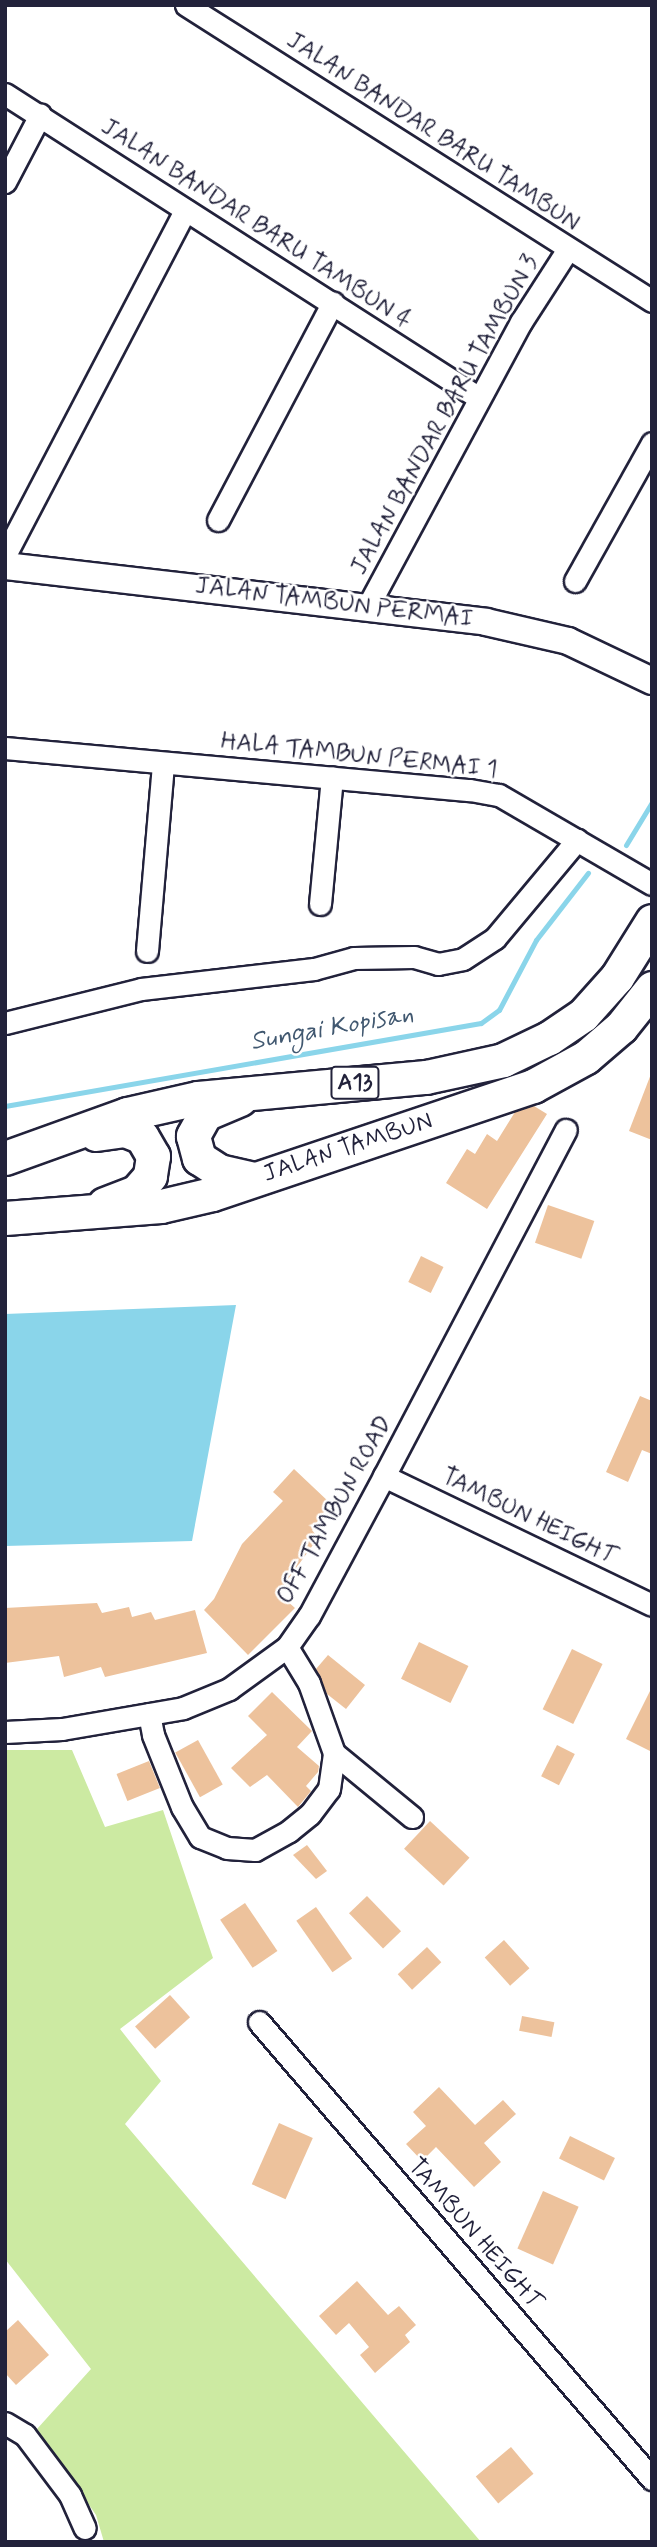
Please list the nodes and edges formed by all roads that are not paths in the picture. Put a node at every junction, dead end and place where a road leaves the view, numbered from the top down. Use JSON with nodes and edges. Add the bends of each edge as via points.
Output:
{"nodes":[{"id":1,"x":186,"y":5,"type":"edge"},
{"id":2,"x":5,"y":94,"type":"edge"},
{"id":3,"x":40,"y":115,"type":"junction"},
{"id":4,"x":5,"y":182,"type":"edge"},
{"id":5,"x":185,"y":210,"type":"junction"},
{"id":6,"x":568,"y":249,"type":"junction"},
{"id":7,"x":652,"y":301,"type":"edge"},
{"id":8,"x":333,"y":302,"type":"junction"},
{"id":9,"x":479,"y":398,"type":"junction"},
{"id":10,"x":652,"y":443,"type":"edge"},
{"id":11,"x":218,"y":520,"type":"dead end"},
{"id":12,"x":5,"y":555,"type":"edge"},
{"id":13,"x":5,"y":566,"type":"edge"},
{"id":14,"x":575,"y":581,"type":"dead end"},
{"id":15,"x":368,"y":606,"type":"junction"},
{"id":16,"x":652,"y":681,"type":"edge"},
{"id":17,"x":5,"y":748,"type":"edge"},
{"id":18,"x":163,"y":764,"type":"junction"},
{"id":19,"x":332,"y":778,"type":"junction"},
{"id":20,"x":577,"y":840,"type":"junction"},
{"id":21,"x":652,"y":884,"type":"edge"},
{"id":22,"x":320,"y":904,"type":"dead end"},
{"id":23,"x":652,"y":921,"type":"edge"},
{"id":24,"x":148,"y":951,"type":"dead end"},
{"id":25,"x":652,"y":988,"type":"edge"},
{"id":26,"x":5,"y":1023,"type":"edge"},
{"id":27,"x":255,"y":1093,"type":"junction"},
{"id":28,"x":566,"y":1129,"type":"dead end"},
{"id":29,"x":59,"y":1140,"type":"junction"},
{"id":30,"x":5,"y":1158,"type":"edge"},
{"id":31,"x":253,"y":1179,"type":"junction"},
{"id":32,"x":84,"y":1211,"type":"junction"},
{"id":33,"x":5,"y":1218,"type":"edge"},
{"id":34,"x":384,"y":1476,"type":"junction"},
{"id":35,"x":652,"y":1605,"type":"edge"},
{"id":36,"x":287,"y":1647,"type":"junction"},
{"id":37,"x":149,"y":1714,"type":"junction"},
{"id":38,"x":5,"y":1732,"type":"edge"},
{"id":39,"x":334,"y":1753,"type":"junction"},
{"id":40,"x":412,"y":1818,"type":"dead end"},
{"id":41,"x":259,"y":2022,"type":"dead end"},
{"id":42,"x":5,"y":2423,"type":"edge"},
{"id":43,"x":652,"y":2479,"type":"edge"},
{"id":44,"x":85,"y":2528,"type":"dead end"}],
"edges":[{"from":1,"to":6,"type":"street","name":"JALAN BANDAR BARU TAMBUN"},
{"from":2,"to":3,"type":"street","name":"JALAN BANDAR BARU TAMBUN 4"},
{"from":3,"to":4,"type":"street"},
{"from":3,"to":5,"type":"street","name":"JALAN BANDAR BARU TAMBUN 4"},
{"from":5,"to":8,"type":"street","name":"JALAN BANDAR BARU TAMBUN 4"},
{"from":5,"to":12,"type":"street"},
{"from":6,"to":7,"type":"street","name":"JALAN BANDAR BARU TAMBUN"},
{"from":6,"to":9,"type":"street","name":"JALAN BANDAR BARU TAMBUN 3"},
{"from":8,"to":9,"type":"street","name":"JALAN BANDAR BARU TAMBUN 4"},
{"from":8,"to":11,"type":"street"},
{"from":9,"to":15,"type":"street","name":"JALAN BANDAR BARU TAMBUN 3"},
{"from":10,"to":14,"type":"street"},
{"from":13,"to":15,"type":"street","name":"JALAN TAMBUN PERMAI"},
{"from":15,"to":16,"type":"street","name":"JALAN TAMBUN PERMAI","via":[[486,622],[568,641]]},
{"from":17,"to":18,"type":"street","name":"HALA TAMBUN PERMAI 1"},
{"from":18,"to":19,"type":"street","name":"HALA TAMBUN PERMAI 1"},
{"from":18,"to":24,"type":"street"},
{"from":19,"to":20,"type":"street","name":"HALA TAMBUN PERMAI 1","via":[[499,795]]},
{"from":19,"to":22,"type":"street"},
{"from":20,"to":21,"type":"street","name":"HALA TAMBUN PERMAI 1"},
{"from":20,"to":26,"type":"street","via":[[495,938],[463,959],[438,964],[414,957],[354,958],[314,969],[141,989]]},
{"from":23,"to":27,"type":"main road","name":"JALAN TAMBUN","number":"A13","via":[[617,977],[583,1015],[503,1060],[426,1077]]},
{"from":25,"to":31,"type":"main road","name":"JALAN TAMBUN","number":"A13","via":[[621,1027],[586,1057],[533,1086]]},
{"from":27,"to":29,"type":"main road","name":"JALAN TAMBUN","number":"A13","via":[[198,1098],[139,1112]]},
{"from":27,"to":31,"type":"main road","via":[[205,1114],[193,1136],[199,1158],[219,1171]]},
{"from":28,"to":34,"type":"street","name":"OFF TAMBUN ROAD"},
{"from":29,"to":30,"type":"main road","name":"JALAN TAMBUN","number":"A13"},
{"from":29,"to":32,"type":"main road","via":[[125,1130],[142,1137],[153,1156],[150,1176],[136,1192]]},
{"from":31,"to":32,"type":"main road","name":"JALAN TAMBUN","number":"A13","via":[[161,1206]]},
{"from":32,"to":33,"type":"main road","name":"JALAN TAMBUN","number":"A13"},
{"from":34,"to":35,"type":"street","name":"TAMBUN HEIGHT"},
{"from":34,"to":36,"type":"street","name":"OFF TAMBUN ROAD","via":[[309,1616]]},
{"from":36,"to":37,"type":"street","name":"OFF TAMBUN ROAD","via":[[229,1689],[183,1708]]},
{"from":36,"to":39,"type":"street","via":[[309,1683]]},
{"from":37,"to":38,"type":"street","name":"OFF TAMBUN ROAD","via":[[62,1729]]},
{"from":37,"to":39,"type":"street","via":[[182,1807],[200,1837],[228,1848],[255,1850],[310,1814],[329,1789]]},
{"from":39,"to":40,"type":"street"},
{"from":41,"to":43,"type":"street","name":"TAMBUN HEIGHT"},
{"from":42,"to":44,"type":"street","via":[[25,2435],[70,2495]]}]}
